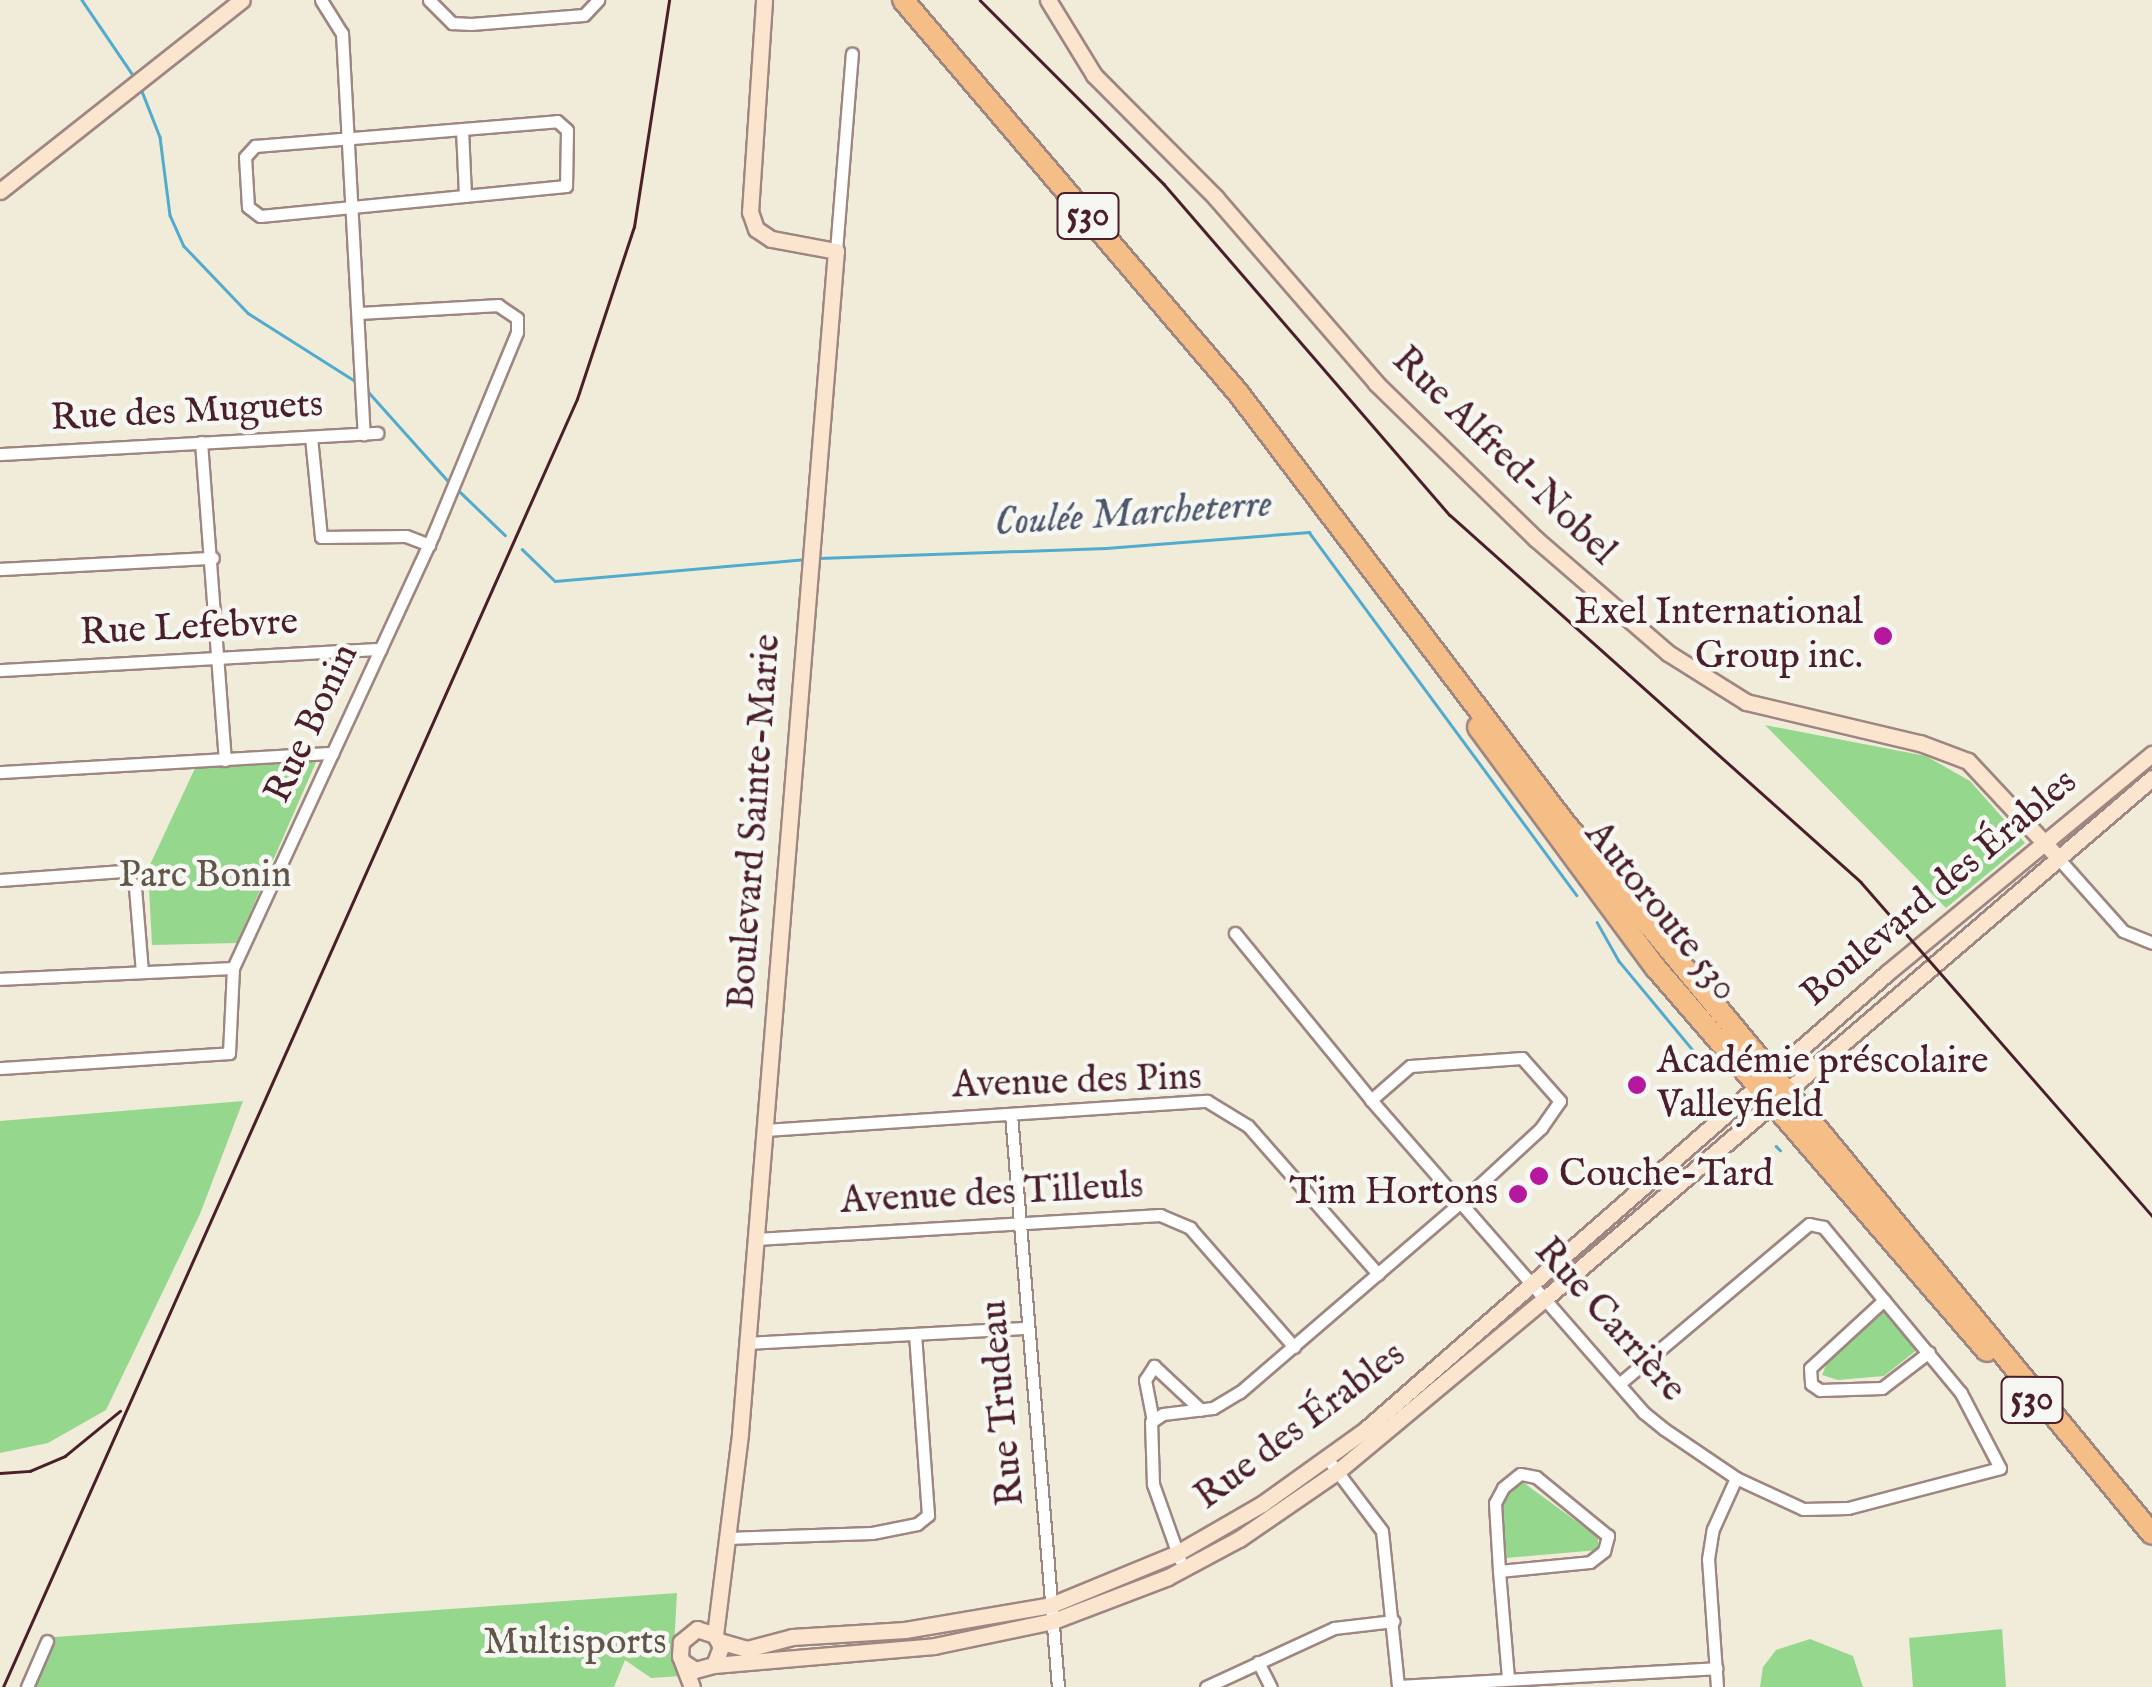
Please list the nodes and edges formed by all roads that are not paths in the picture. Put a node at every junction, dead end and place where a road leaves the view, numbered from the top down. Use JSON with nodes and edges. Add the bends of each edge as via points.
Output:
{"nodes":[{"id":1,"x":242,"y":0,"type":"edge"},
{"id":2,"x":321,"y":0,"type":"edge"},
{"id":3,"x":429,"y":0,"type":"edge"},
{"id":4,"x":598,"y":0,"type":"edge"},
{"id":5,"x":764,"y":0,"type":"edge"},
{"id":6,"x":903,"y":0,"type":"edge"},
{"id":7,"x":1048,"y":0,"type":"edge"},
{"id":8,"x":852,"y":54,"type":"dead end"},
{"id":9,"x":462,"y":129,"type":"junction"},
{"id":10,"x":350,"y":139,"type":"junction"},
{"id":11,"x":0,"y":191,"type":"edge"},
{"id":12,"x":465,"y":196,"type":"junction"},
{"id":13,"x":354,"y":205,"type":"junction"},
{"id":14,"x":836,"y":251,"type":"junction"},
{"id":15,"x":360,"y":313,"type":"junction"},
{"id":16,"x":312,"y":437,"type":"junction"},
{"id":17,"x":201,"y":442,"type":"junction"},
{"id":18,"x":0,"y":454,"type":"edge"},
{"id":19,"x":431,"y":540,"type":"junction"},
{"id":20,"x":213,"y":558,"type":"junction"},
{"id":21,"x":0,"y":569,"type":"edge"},
{"id":22,"x":380,"y":649,"type":"junction"},
{"id":23,"x":219,"y":657,"type":"junction"},
{"id":24,"x":0,"y":670,"type":"edge"},
{"id":25,"x":332,"y":753,"type":"junction"},
{"id":26,"x":2152,"y":754,"type":"edge"},
{"id":27,"x":225,"y":760,"type":"junction"},
{"id":28,"x":0,"y":772,"type":"edge"},
{"id":29,"x":2152,"y":778,"type":"edge"},
{"id":30,"x":2046,"y":843,"type":"junction"},
{"id":31,"x":2058,"y":858,"type":"junction"},
{"id":32,"x":0,"y":880,"type":"edge"},
{"id":33,"x":1234,"y":932,"type":"dead end"},
{"id":34,"x":2152,"y":943,"type":"edge"},
{"id":35,"x":232,"y":968,"type":"junction"},
{"id":36,"x":142,"y":972,"type":"junction"},
{"id":37,"x":0,"y":979,"type":"edge"},
{"id":38,"x":0,"y":1068,"type":"edge"},
{"id":39,"x":1770,"y":1089,"type":"junction"},
{"id":40,"x":1370,"y":1100,"type":"junction"},
{"id":41,"x":1011,"y":1114,"type":"junction"},
{"id":42,"x":765,"y":1130,"type":"junction"},
{"id":43,"x":1462,"y":1201,"type":"junction"},
{"id":44,"x":1019,"y":1222,"type":"junction"},
{"id":45,"x":756,"y":1239,"type":"junction"},
{"id":46,"x":1378,"y":1274,"type":"junction"},
{"id":47,"x":1534,"y":1282,"type":"junction"},
{"id":48,"x":1547,"y":1298,"type":"junction"},
{"id":49,"x":1884,"y":1300,"type":"junction"},
{"id":50,"x":1028,"y":1328,"type":"junction"},
{"id":51,"x":915,"y":1334,"type":"junction"},
{"id":52,"x":748,"y":1343,"type":"junction"},
{"id":53,"x":1294,"y":1347,"type":"junction"},
{"id":54,"x":1929,"y":1352,"type":"junction"},
{"id":55,"x":1619,"y":1384,"type":"junction"},
{"id":56,"x":1202,"y":1410,"type":"junction"},
{"id":57,"x":1153,"y":1420,"type":"junction"},
{"id":58,"x":1332,"y":1464,"type":"junction"},
{"id":59,"x":1736,"y":1478,"type":"junction"},
{"id":60,"x":2152,"y":1534,"type":"edge"},
{"id":61,"x":726,"y":1538,"type":"junction"},
{"id":62,"x":1177,"y":1552,"type":"junction"},
{"id":63,"x":1183,"y":1568,"type":"junction"},
{"id":64,"x":1499,"y":1571,"type":"junction"},
{"id":65,"x":719,"y":1594,"type":"junction"},
{"id":66,"x":1052,"y":1613,"type":"junction"},
{"id":67,"x":1394,"y":1621,"type":"junction"},
{"id":68,"x":696,"y":1629,"type":"junction"},
{"id":69,"x":717,"y":1638,"type":"junction"},
{"id":70,"x":47,"y":1641,"type":"dead end"},
{"id":71,"x":683,"y":1662,"type":"junction"},
{"id":72,"x":1258,"y":1662,"type":"junction"},
{"id":73,"x":711,"y":1667,"type":"junction"},
{"id":74,"x":1716,"y":1668,"type":"junction"},
{"id":75,"x":1508,"y":1680,"type":"junction"},
{"id":76,"x":1606,"y":1680,"type":"edge"},
{"id":77,"x":1398,"y":1686,"type":"edge"},
{"id":78,"x":26,"y":1687,"type":"edge"},
{"id":79,"x":692,"y":1687,"type":"edge"},
{"id":80,"x":707,"y":1687,"type":"edge"},
{"id":81,"x":1058,"y":1687,"type":"edge"},
{"id":82,"x":1206,"y":1687,"type":"edge"},
{"id":83,"x":1271,"y":1687,"type":"edge"},
{"id":84,"x":1717,"y":1687,"type":"edge"}],
"edges":[{"from":1,"to":11,"type":"street"},
{"from":2,"to":10,"type":"street","via":[[340,25]]},
{"from":3,"to":4,"type":"street","via":[[452,23],[471,24],[584,14]]},
{"from":5,"to":14,"type":"street","via":[[750,212],[756,229],[771,239]]},
{"from":6,"to":39,"type":"highway","name":"Autoroute 530","number":"530","via":[[1209,358]]},
{"from":7,"to":30,"type":"street","name":"Rue Alfred-Nobel","via":[[1094,76],[1216,198],[1376,383],[1536,539],[1668,652],[1746,702],[1952,752],[1986,774]]},
{"from":8,"to":14,"type":"street","name":"Boulevard Sainte-Marie"},
{"from":9,"to":10,"type":"street"},
{"from":9,"to":12,"type":"street"},
{"from":9,"to":12,"type":"street","via":[[562,123],[570,180],[564,187]]},
{"from":10,"to":13,"type":"street"},
{"from":10,"to":13,"type":"street","via":[[250,148],[248,205],[258,216]]},
{"from":12,"to":13,"type":"street"},
{"from":13,"to":15,"type":"street"},
{"from":14,"to":42,"type":"street","name":"Boulevard Sainte-Marie"},
{"from":15,"to":16,"type":"street","name":"Rue des Muguets","via":[[370,434]]},
{"from":15,"to":19,"type":"street","name":"Rue Bonin","via":[[498,304],[518,318]]},
{"from":16,"to":17,"type":"street","name":"Rue des Muguets"},
{"from":16,"to":19,"type":"street","via":[[321,537]]},
{"from":17,"to":18,"type":"street","name":"Rue des Muguets"},
{"from":17,"to":20,"type":"street"},
{"from":19,"to":22,"type":"street","name":"Rue Bonin"},
{"from":20,"to":21,"type":"street"},
{"from":20,"to":23,"type":"street"},
{"from":22,"to":23,"type":"street","name":"Rue Lefebvre"},
{"from":22,"to":25,"type":"street","name":"Rue Bonin"},
{"from":23,"to":24,"type":"street","name":"Rue Lefebvre"},
{"from":23,"to":27,"type":"street"},
{"from":25,"to":27,"type":"street"},
{"from":25,"to":35,"type":"street","name":"Rue Bonin"},
{"from":26,"to":30,"type":"street","name":"Boulevard des Érables"},
{"from":27,"to":28,"type":"street"},
{"from":29,"to":31,"type":"street","name":"Boulevard des Érables"},
{"from":30,"to":31,"type":"street","name":"Rue Alfred-Nobel"},
{"from":30,"to":39,"type":"street","name":"Boulevard des Érables"},
{"from":31,"to":34,"type":"street","via":[[2122,931]]},
{"from":31,"to":39,"type":"street","name":"Boulevard des Érables"},
{"from":32,"to":36,"type":"street","via":[[122,871],[136,888]]},
{"from":33,"to":40,"type":"street","name":"Rue Carrière"},
{"from":35,"to":36,"type":"street"},
{"from":35,"to":38,"type":"street","name":"Rue Bonin","via":[[229,1054]]},
{"from":36,"to":37,"type":"street"},
{"from":39,"to":47,"type":"street","name":"Rue des Érables"},
{"from":39,"to":48,"type":"street","name":"Rue des Érables"},
{"from":39,"to":60,"type":"highway","name":"Autoroute 530","number":"530"},
{"from":40,"to":43,"type":"street","name":"Rue Carrière"},
{"from":40,"to":43,"type":"street","via":[[1410,1066],[1522,1058],[1554,1088],[1560,1101],[1548,1120]]},
{"from":41,"to":42,"type":"street","name":"Avenue des Pins"},
{"from":41,"to":44,"type":"street","name":"Rue Trudeau"},
{"from":41,"to":46,"type":"street","name":"Avenue des Pins","via":[[1179,1100],[1218,1105],[1248,1126]]},
{"from":42,"to":45,"type":"street","name":"Boulevard Sainte-Marie"},
{"from":43,"to":46,"type":"street"},
{"from":43,"to":47,"type":"street","name":"Rue Carrière"},
{"from":44,"to":45,"type":"street","name":"Avenue des Tilleuls"},
{"from":44,"to":50,"type":"street","name":"Rue Trudeau"},
{"from":44,"to":53,"type":"street","name":"Avenue des Tilleuls","via":[[1151,1214],[1181,1222]]},
{"from":45,"to":52,"type":"street","name":"Boulevard Sainte-Marie"},
{"from":46,"to":53,"type":"street"},
{"from":47,"to":48,"type":"street","name":"Rue Carrière"},
{"from":47,"to":58,"type":"street","name":"Rue des Érables"},
{"from":48,"to":55,"type":"street","name":"Rue Carrière"},
{"from":48,"to":58,"type":"street","name":"Rue des Érables"},
{"from":49,"to":54,"type":"street"},
{"from":49,"to":54,"type":"street","via":[[1810,1368],[1812,1384],[1820,1390],[1882,1388]]},
{"from":49,"to":55,"type":"street","via":[[1823,1227],[1809,1224]]},
{"from":50,"to":51,"type":"street"},
{"from":50,"to":66,"type":"street","name":"Rue Trudeau"},
{"from":51,"to":52,"type":"street"},
{"from":51,"to":61,"type":"street","via":[[928,1515],[917,1524],[872,1533]]},
{"from":52,"to":61,"type":"street","name":"Boulevard Sainte-Marie"},
{"from":53,"to":56,"type":"street","via":[[1222,1404]]},
{"from":54,"to":59,"type":"street","name":"Rue Carrière","via":[[1990,1440],[2000,1468],[1827,1511],[1786,1503]]},
{"from":55,"to":59,"type":"street","name":"Rue Carrière","via":[[1664,1429]]},
{"from":56,"to":57,"type":"street"},
{"from":56,"to":57,"type":"street","via":[[1154,1366],[1144,1380]]},
{"from":57,"to":62,"type":"street","via":[[1153,1484]]},
{"from":58,"to":62,"type":"street","name":"Rue des Érables"},
{"from":58,"to":63,"type":"street","name":"Rue des Érables"},
{"from":58,"to":67,"type":"street","via":[[1382,1531]]},
{"from":59,"to":74,"type":"street","via":[[1713,1529],[1708,1559]]},
{"from":61,"to":65,"type":"street","name":"Boulevard Sainte-Marie"},
{"from":62,"to":63,"type":"street"},
{"from":62,"to":66,"type":"street","name":"Rue des Érables"},
{"from":63,"to":66,"type":"street","name":"Rue des Érables"},
{"from":64,"to":64,"type":"street","via":[[1590,1562],[1604,1551],[1608,1536],[1536,1478],[1520,1474],[1495,1503]]},
{"from":64,"to":75,"type":"street"},
{"from":65,"to":68,"type":"street","name":"Boulevard Sainte-Marie"},
{"from":65,"to":69,"type":"street","name":"Boulevard Sainte-Marie"},
{"from":66,"to":69,"type":"street","name":"Rue des Érables","via":[[792,1637],[747,1649]]},
{"from":66,"to":73,"type":"street","name":"Rue des Érables","via":[[934,1646]]},
{"from":66,"to":81,"type":"street","name":"Rue Trudeau"},
{"from":67,"to":72,"type":"street","via":[[1334,1628]]},
{"from":67,"to":77,"type":"street"},
{"from":68,"to":69,"type":"street"},
{"from":68,"to":71,"type":"street","name":"Boulevard Sainte-Marie","via":[[680,1642]]},
{"from":69,"to":73,"type":"street","name":"Boulevard Sainte-Marie"},
{"from":70,"to":78,"type":"street"},
{"from":71,"to":73,"type":"street"},
{"from":71,"to":79,"type":"street"},
{"from":72,"to":82,"type":"street"},
{"from":72,"to":83,"type":"street"},
{"from":73,"to":80,"type":"street","name":"Boulevard Sainte-Marie"},
{"from":74,"to":76,"type":"street"},
{"from":74,"to":84,"type":"street"},
{"from":75,"to":76,"type":"street"},
{"from":75,"to":77,"type":"street"}]}
